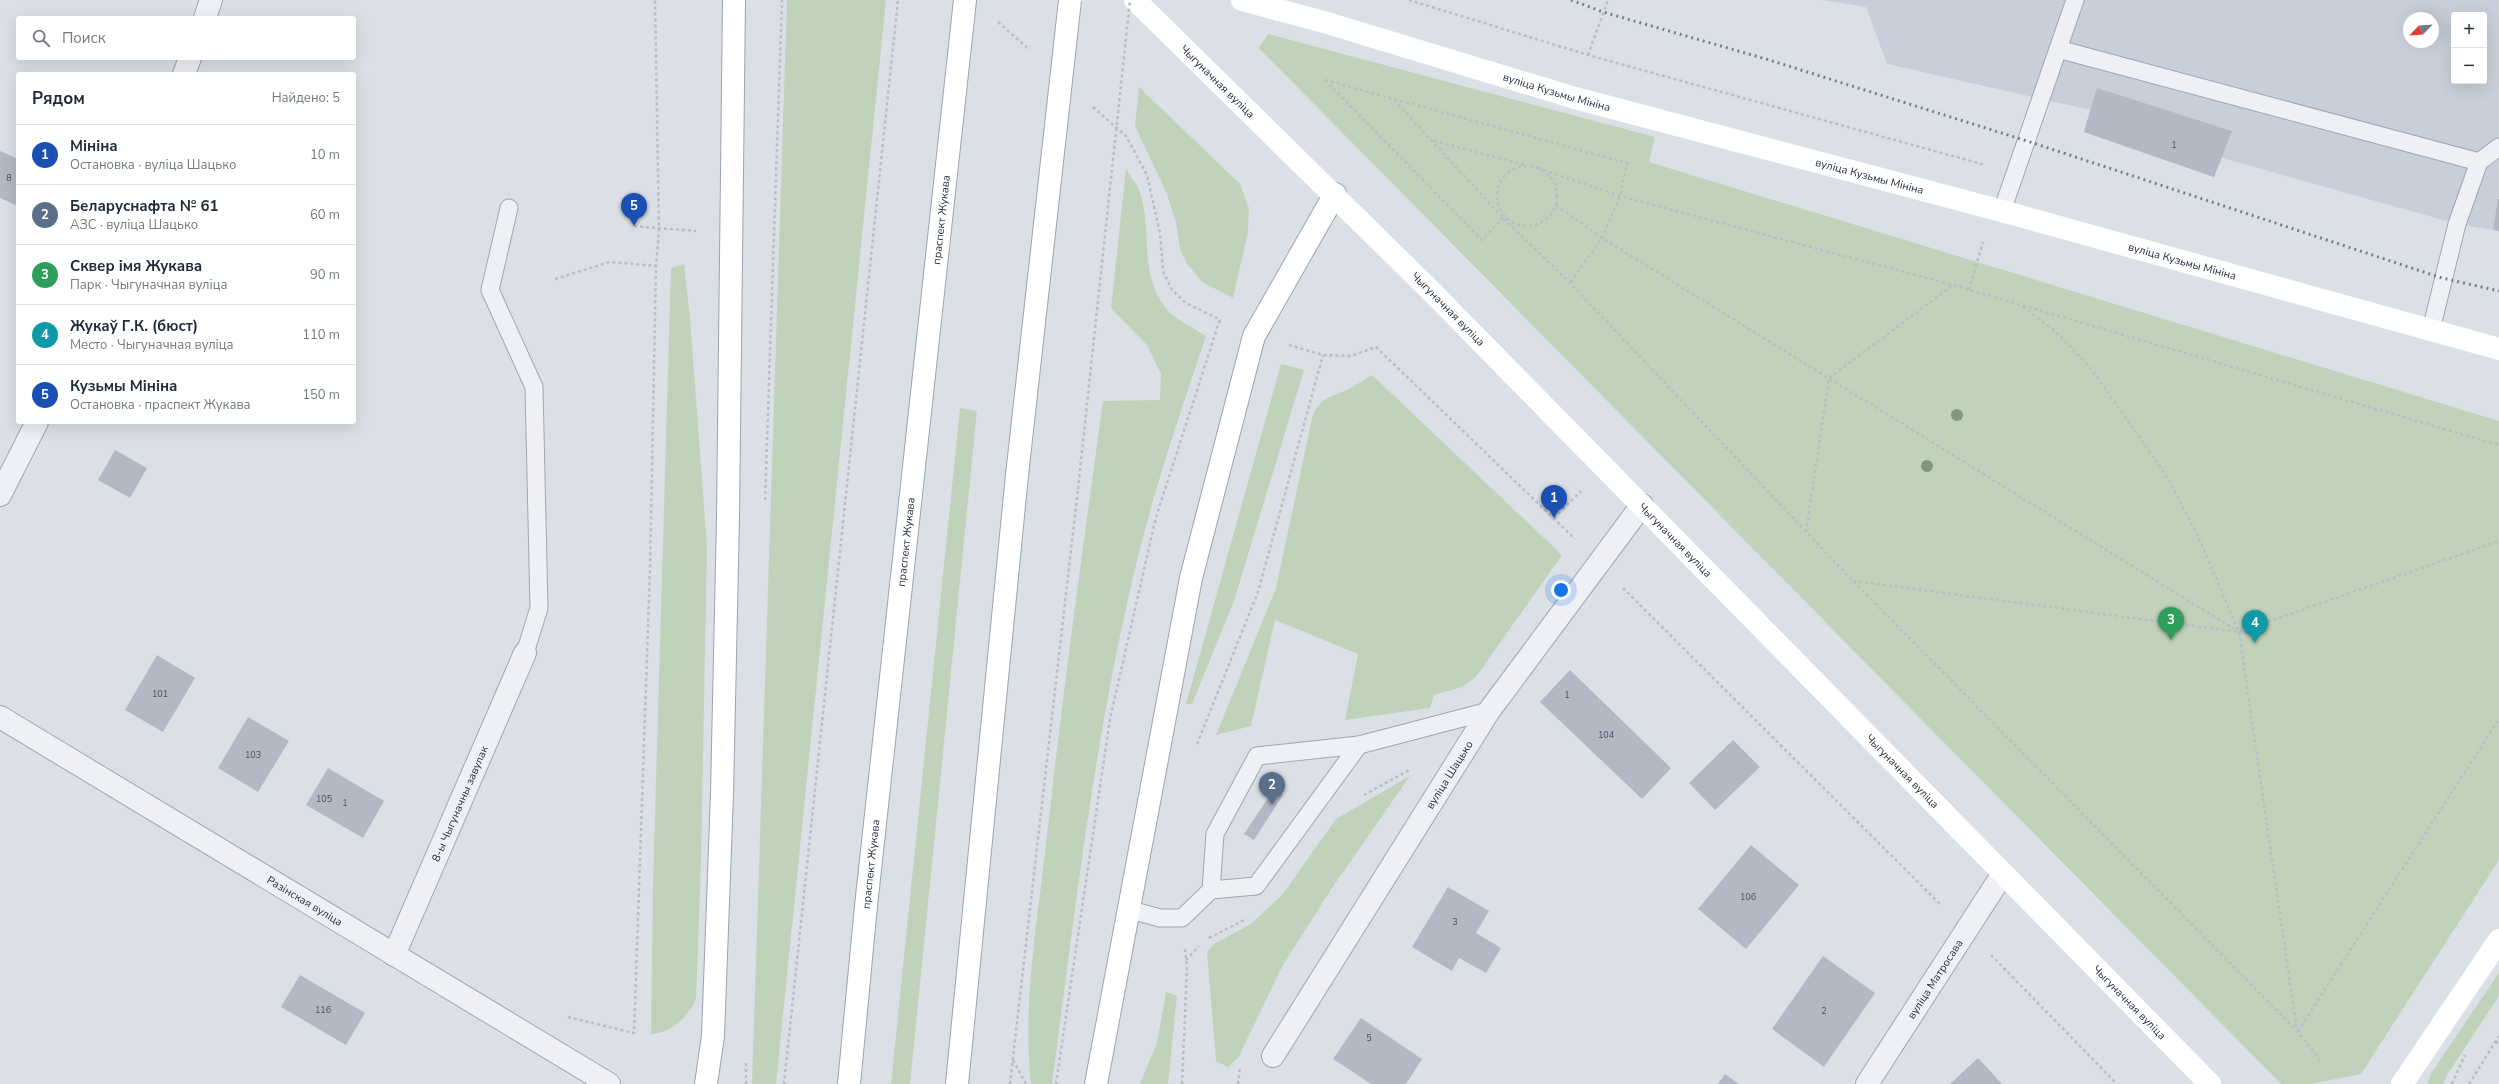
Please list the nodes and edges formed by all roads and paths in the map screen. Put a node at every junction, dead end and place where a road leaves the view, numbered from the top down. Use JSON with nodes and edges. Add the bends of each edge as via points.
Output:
{"nodes":[{"id":1,"x":211,"y":0,"type":"edge"},
{"id":2,"x":655,"y":0,"type":"edge"},
{"id":3,"x":734,"y":0,"type":"edge"},
{"id":4,"x":898,"y":0,"type":"edge"},
{"id":5,"x":966,"y":0,"type":"edge"},
{"id":6,"x":1070,"y":0,"type":"edge"},
{"id":7,"x":1130,"y":0,"type":"edge"},
{"id":8,"x":1135,"y":0,"type":"edge"},
{"id":9,"x":1242,"y":0,"type":"edge"},
{"id":10,"x":1409,"y":0,"type":"edge"},
{"id":11,"x":1608,"y":0,"type":"edge"},
{"id":12,"x":2075,"y":0,"type":"edge"},
{"id":13,"x":206,"y":16,"type":"edge"},
{"id":14,"x":997,"y":21,"type":"dead end"},
{"id":15,"x":2058,"y":49,"type":"junction"},
{"id":16,"x":1032,"y":52,"type":"dead end"},
{"id":17,"x":1588,"y":55,"type":"junction"},
{"id":18,"x":189,"y":60,"type":"edge"},
{"id":19,"x":185,"y":72,"type":"edge"},
{"id":20,"x":1394,"y":100,"type":"junction"},
{"id":21,"x":1091,"y":105,"type":"dead end"},
{"id":22,"x":1433,"y":141,"type":"junction"},
{"id":23,"x":2499,"y":147,"type":"edge"},
{"id":24,"x":2478,"y":162,"type":"junction"},
{"id":25,"x":1528,"y":166,"type":"junction"},
{"id":26,"x":1538,"y":168,"type":"junction"},
{"id":27,"x":2015,"y":174,"type":"junction"},
{"id":28,"x":1335,"y":194,"type":"junction"},
{"id":29,"x":1620,"y":196,"type":"junction"},
{"id":30,"x":1556,"y":205,"type":"junction"},
{"id":31,"x":509,"y":208,"type":"dead end"},
{"id":32,"x":1997,"y":210,"type":"junction"},
{"id":33,"x":1503,"y":218,"type":"junction"},
{"id":34,"x":1510,"y":223,"type":"junction"},
{"id":35,"x":634,"y":226,"type":"dead end"},
{"id":36,"x":659,"y":230,"type":"junction"},
{"id":37,"x":732,"y":232,"type":"junction"},
{"id":38,"x":1602,"y":238,"type":"junction"},
{"id":39,"x":656,"y":266,"type":"junction"},
{"id":40,"x":555,"y":279,"type":"dead end"},
{"id":41,"x":1570,"y":283,"type":"junction"},
{"id":42,"x":1953,"y":285,"type":"junction"},
{"id":43,"x":1969,"y":290,"type":"junction"},
{"id":44,"x":2021,"y":305,"type":"junction"},
{"id":45,"x":1220,"y":319,"type":"junction"},
{"id":46,"x":1224,"y":322,"type":"dead end"},
{"id":47,"x":2431,"y":330,"type":"junction"},
{"id":48,"x":1289,"y":345,"type":"dead end"},
{"id":49,"x":2499,"y":349,"type":"edge"},
{"id":50,"x":1323,"y":355,"type":"junction"},
{"id":51,"x":1829,"y":378,"type":"junction"},
{"id":52,"x":36,"y":424,"type":"edge"},
{"id":53,"x":2499,"y":445,"type":"edge"},
{"id":54,"x":0,"y":495,"type":"edge"},
{"id":55,"x":1642,"y":505,"type":"junction"},
{"id":56,"x":1806,"y":532,"type":"junction"},
{"id":57,"x":2499,"y":540,"type":"edge"},
{"id":58,"x":1598,"y":563,"type":"junction"},
{"id":59,"x":1852,"y":580,"type":"junction"},
{"id":60,"x":2239,"y":632,"type":"junction"},
{"id":61,"x":525,"y":653,"type":"joint"},
{"id":62,"x":1489,"y":711,"type":"junction"},
{"id":63,"x":0,"y":717,"type":"edge"},
{"id":64,"x":2499,"y":719,"type":"edge"},
{"id":65,"x":1359,"y":745,"type":"junction"},
{"id":66,"x":1196,"y":747,"type":"dead end"},
{"id":67,"x":2002,"y":875,"type":"junction"},
{"id":68,"x":1211,"y":890,"type":"junction"},
{"id":69,"x":1128,"y":909,"type":"junction"},
{"id":70,"x":1182,"y":918,"type":"junction"},
{"id":71,"x":1967,"y":930,"type":"junction"},
{"id":72,"x":2499,"y":940,"type":"edge"},
{"id":73,"x":394,"y":955,"type":"junction"},
{"id":74,"x":2298,"y":1032,"type":"junction"},
{"id":75,"x":634,"y":1033,"type":"dead end"},
{"id":76,"x":2499,"y":1036,"type":"edge"},
{"id":77,"x":2496,"y":1041,"type":"junction"},
{"id":78,"x":2499,"y":1046,"type":"edge"},
{"id":79,"x":2470,"y":1048,"type":"dead end"},
{"id":80,"x":1273,"y":1056,"type":"dead end"},
{"id":81,"x":1013,"y":1058,"type":"junction"},
{"id":82,"x":2320,"y":1060,"type":"dead end"},
{"id":83,"x":609,"y":1084,"type":"edge"},
{"id":84,"x":706,"y":1084,"type":"edge"},
{"id":85,"x":784,"y":1084,"type":"edge"},
{"id":86,"x":849,"y":1084,"type":"edge"},
{"id":87,"x":957,"y":1084,"type":"edge"},
{"id":88,"x":1010,"y":1084,"type":"edge"},
{"id":89,"x":1026,"y":1084,"type":"edge"},
{"id":90,"x":1056,"y":1084,"type":"edge"},
{"id":91,"x":1096,"y":1084,"type":"edge"},
{"id":92,"x":1182,"y":1084,"type":"edge"},
{"id":93,"x":1867,"y":1084,"type":"edge"},
{"id":94,"x":2116,"y":1084,"type":"edge"},
{"id":95,"x":2210,"y":1084,"type":"edge"},
{"id":96,"x":2402,"y":1084,"type":"edge"},
{"id":97,"x":2452,"y":1084,"type":"edge"},
{"id":98,"x":2469,"y":1084,"type":"edge"}],
"edges":[{"from":1,"to":13,"type":"street"},
{"from":2,"to":36,"type":"path"},
{"from":3,"to":37,"type":"main road"},
{"from":4,"to":85,"type":"path"},
{"from":5,"to":86,"type":"main road","name":"праспект Жукава"},
{"from":6,"to":87,"type":"main road","bridge":true,"via":[[1017,475]]},
{"from":7,"to":81,"type":"path","bridge":true,"via":[[1078,489]]},
{"from":8,"to":28,"type":"main road","name":"Чыгуначная вуліца"},
{"from":9,"to":32,"type":"main road","name":"вуліца Кузьмы Мініна","via":[[1576,98]]},
{"from":10,"to":17,"type":"path"},
{"from":11,"to":17,"type":"path"},
{"from":12,"to":15,"type":"lane"},
{"from":14,"to":16,"type":"path"},
{"from":15,"to":24,"type":"lane"},
{"from":15,"to":27,"type":"lane"},
{"from":17,"to":27,"type":"path"},
{"from":18,"to":19,"type":"street"},
{"from":20,"to":22,"type":"path"},
{"from":20,"to":29,"type":"path","via":[[1627,162]]},
{"from":20,"to":33,"type":"path","via":[[1325,80],[1482,240]]},
{"from":21,"to":45,"type":"path","via":[[1126,136],[1147,175],[1160,233],[1163,271],[1172,290],[1186,303]]},
{"from":22,"to":25,"type":"path"},
{"from":22,"to":33,"type":"path"},
{"from":23,"to":24,"type":"lane"},
{"from":24,"to":47,"type":"lane","via":[[2457,224]]},
{"from":25,"to":26,"type":"path"},
{"from":25,"to":33,"type":"path","via":[[1510,171],[1498,186],[1497,205]]},
{"from":26,"to":29,"type":"path"},
{"from":26,"to":30,"type":"path","via":[[1546,172],[1554,183]]},
{"from":27,"to":32,"type":"lane"},
{"from":28,"to":55,"type":"main road","name":"Чыгуначная вуліца"},
{"from":28,"to":69,"type":"main road","via":[[1254,336],[1191,578]]},
{"from":29,"to":38,"type":"path"},
{"from":29,"to":42,"type":"path"},
{"from":30,"to":34,"type":"path","via":[[1552,213],[1538,225],[1529,227]]},
{"from":30,"to":38,"type":"path"},
{"from":31,"to":61,"type":"lane","via":[[490,290],[534,387],[539,608]]},
{"from":32,"to":43,"type":"path"},
{"from":32,"to":47,"type":"main road","name":"вуліца Кузьмы Мініна"},
{"from":33,"to":34,"type":"path"},
{"from":34,"to":41,"type":"path"},
{"from":35,"to":36,"type":"path"},
{"from":36,"to":37,"type":"path"},
{"from":36,"to":39,"type":"path"},
{"from":37,"to":84,"type":"main road","via":[[722,794],[713,1036]]},
{"from":38,"to":41,"type":"path"},
{"from":38,"to":51,"type":"path"},
{"from":39,"to":40,"type":"path","via":[[610,262]]},
{"from":39,"to":75,"type":"path","via":[[650,570]]},
{"from":41,"to":56,"type":"path"},
{"from":42,"to":43,"type":"path"},
{"from":42,"to":51,"type":"path"},
{"from":43,"to":44,"type":"path"},
{"from":44,"to":53,"type":"path"},
{"from":44,"to":60,"type":"path","via":[[2055,331],[2089,366],[2170,482],[2198,534]]},
{"from":45,"to":46,"type":"path"},
{"from":45,"to":90,"type":"path","via":[[1156,517],[1110,718]]},
{"from":47,"to":49,"type":"main road","name":"вуліца Кузьмы Мініна"},
{"from":48,"to":50,"type":"path"},
{"from":50,"to":58,"type":"path","via":[[1350,356],[1376,347]]},
{"from":50,"to":66,"type":"path","via":[[1258,592]]},
{"from":51,"to":56,"type":"path"},
{"from":51,"to":60,"type":"path"},
{"from":52,"to":54,"type":"street"},
{"from":55,"to":58,"type":"street","name":"вуліца Шацько"},
{"from":55,"to":67,"type":"main road","name":"Чыгуначная вуліца"},
{"from":56,"to":59,"type":"path"},
{"from":57,"to":60,"type":"path"},
{"from":58,"to":62,"type":"street","name":"вуліца Шацько"},
{"from":58,"to":71,"type":"path"},
{"from":59,"to":60,"type":"path"},
{"from":59,"to":74,"type":"path"},
{"from":60,"to":74,"type":"path"},
{"from":61,"to":73,"type":"street","name":"8-ы Чыгуначны завулак"},
{"from":62,"to":65,"type":"lane"},
{"from":62,"to":80,"type":"street","name":"вуліца Шацько"},
{"from":63,"to":73,"type":"street","name":"Разінская вуліца"},
{"from":64,"to":74,"type":"path"},
{"from":65,"to":68,"type":"lane","via":[[1256,886]]},
{"from":65,"to":68,"type":"lane","via":[[1257,756],[1215,834]]},
{"from":67,"to":71,"type":"street","name":"вуліца Матросава"},
{"from":67,"to":95,"type":"main road","name":"Чыгуначная вуліца"},
{"from":68,"to":70,"type":"lane"},
{"from":69,"to":70,"type":"lane","via":[[1160,918]]},
{"from":69,"to":91,"type":"main road"},
{"from":70,"to":92,"type":"path","via":[[1187,968]]},
{"from":71,"to":93,"type":"street","name":"вуліца Матросава"},
{"from":71,"to":94,"type":"path"},
{"from":72,"to":96,"type":"main road"},
{"from":73,"to":83,"type":"street","name":"Разінская вуліца"},
{"from":74,"to":82,"type":"path"},
{"from":76,"to":77,"type":"path"},
{"from":77,"to":78,"type":"path"},
{"from":77,"to":98,"type":"path"},
{"from":79,"to":97,"type":"path"},
{"from":81,"to":88,"type":"path"},
{"from":81,"to":89,"type":"path"}]}
